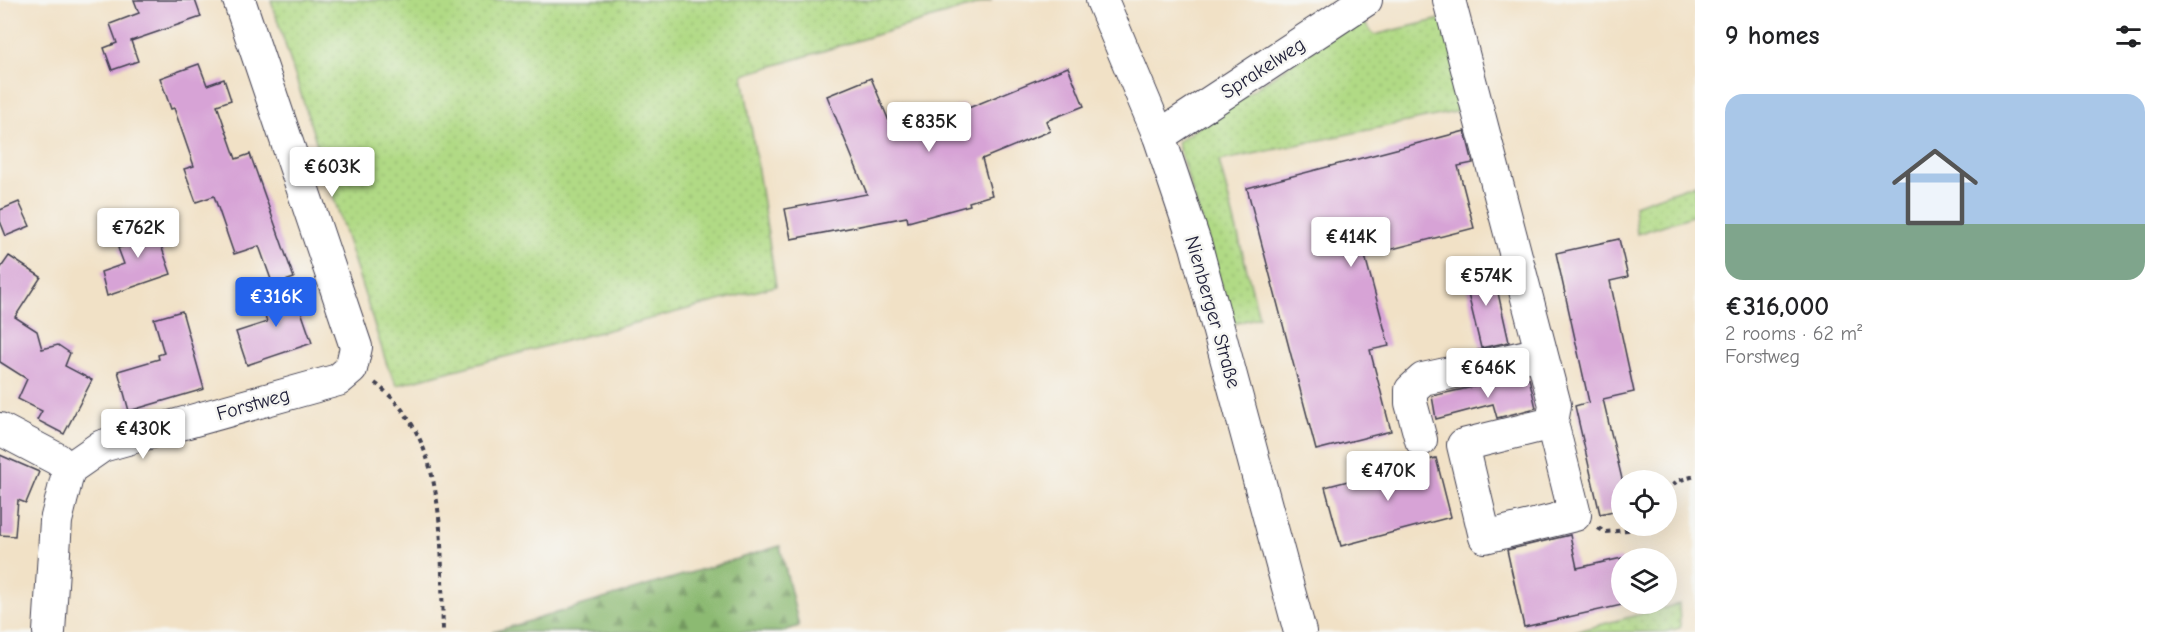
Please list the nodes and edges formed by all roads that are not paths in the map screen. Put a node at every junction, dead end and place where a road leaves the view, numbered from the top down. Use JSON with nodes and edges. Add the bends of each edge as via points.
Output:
{"nodes":[{"id":1,"x":239,"y":0,"type":"edge"},
{"id":2,"x":1102,"y":0,"type":"edge"},
{"id":3,"x":1366,"y":0,"type":"edge"},
{"id":4,"x":1449,"y":0,"type":"edge"},
{"id":5,"x":1159,"y":136,"type":"junction"},
{"id":6,"x":1541,"y":353,"type":"junction"},
{"id":7,"x":1552,"y":423,"type":"junction"},
{"id":8,"x":0,"y":429,"type":"edge"},
{"id":9,"x":1421,"y":440,"type":"dead end"},
{"id":10,"x":69,"y":469,"type":"junction"},
{"id":11,"x":49,"y":632,"type":"edge"},
{"id":12,"x":1300,"y":632,"type":"edge"}],
"edges":[{"from":1,"to":10,"type":"street","name":"Forstweg","via":[[357,347],[344,375],[102,446]]},
{"from":2,"to":5,"type":"street","name":"Nienberger Straße"},
{"from":3,"to":5,"type":"street","name":"Sprakelweg"},
{"from":4,"to":6,"type":"street"},
{"from":5,"to":12,"type":"street","name":"Nienberger Straße","via":[[1196,246]]},
{"from":6,"to":7,"type":"street","via":[[1555,405]]},
{"from":6,"to":9,"type":"street","via":[[1423,379],[1412,390],[1411,403]]},
{"from":7,"to":7,"type":"street","via":[[1463,445],[1485,537],[1575,515]]},
{"from":8,"to":10,"type":"street"},
{"from":10,"to":11,"type":"street","via":[[56,521]]}]}
